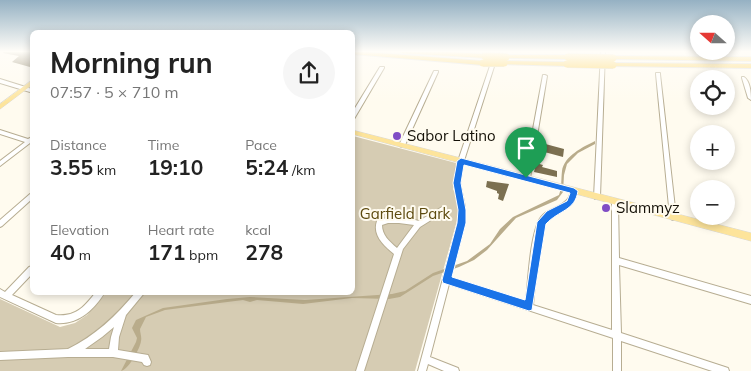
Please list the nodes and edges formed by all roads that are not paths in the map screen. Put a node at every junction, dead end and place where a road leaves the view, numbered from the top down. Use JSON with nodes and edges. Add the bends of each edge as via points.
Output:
{"nodes":[{"id":1,"x":382,"y":68,"type":"dead end"},
{"id":2,"x":491,"y":68,"type":"edge"},
{"id":3,"x":602,"y":68,"type":"edge"},
{"id":4,"x":436,"y":72,"type":"dead end"},
{"id":5,"x":658,"y":74,"type":"dead end"},
{"id":6,"x":545,"y":76,"type":"dead end"},
{"id":7,"x":744,"y":78,"type":"dead end"},
{"id":8,"x":0,"y":81,"type":"edge"},
{"id":9,"x":29,"y":89,"type":"edge"},
{"id":10,"x":751,"y":98,"type":"edge"},
{"id":11,"x":0,"y":106,"type":"edge"},
{"id":12,"x":0,"y":112,"type":"edge"},
{"id":13,"x":355,"y":113,"type":"edge"},
{"id":14,"x":0,"y":132,"type":"edge"},
{"id":15,"x":355,"y":133,"type":"edge"},
{"id":16,"x":30,"y":141,"type":"edge"},
{"id":17,"x":30,"y":142,"type":"edge"},
{"id":18,"x":402,"y":145,"type":"junction"},
{"id":19,"x":461,"y":161,"type":"junction"},
{"id":20,"x":0,"y":164,"type":"edge"},
{"id":21,"x":526,"y":178,"type":"junction"},
{"id":22,"x":572,"y":190,"type":"junction"},
{"id":23,"x":597,"y":197,"type":"junction"},
{"id":24,"x":30,"y":198,"type":"edge"},
{"id":25,"x":614,"y":201,"type":"junction"},
{"id":26,"x":442,"y":210,"type":"dead end"},
{"id":27,"x":674,"y":217,"type":"junction"},
{"id":28,"x":0,"y":224,"type":"edge"},
{"id":29,"x":419,"y":224,"type":"junction"},
{"id":30,"x":751,"y":237,"type":"edge"},
{"id":31,"x":398,"y":253,"type":"junction"},
{"id":32,"x":615,"y":260,"type":"junction"},
{"id":33,"x":30,"y":271,"type":"edge"},
{"id":34,"x":447,"y":277,"type":"junction"},
{"id":35,"x":3,"y":295,"type":"edge"},
{"id":36,"x":98,"y":295,"type":"edge"},
{"id":37,"x":139,"y":295,"type":"edge"},
{"id":38,"x":751,"y":300,"type":"edge"},
{"id":39,"x":529,"y":307,"type":"junction"},
{"id":40,"x":123,"y":314,"type":"junction"},
{"id":41,"x":617,"y":335,"type":"junction"},
{"id":42,"x":68,"y":353,"type":"junction"},
{"id":43,"x":117,"y":353,"type":"junction"},
{"id":44,"x":0,"y":356,"type":"edge"},
{"id":45,"x":425,"y":359,"type":"junction"},
{"id":46,"x":147,"y":362,"type":"dead end"},
{"id":47,"x":360,"y":371,"type":"edge"},
{"id":48,"x":422,"y":371,"type":"edge"},
{"id":49,"x":456,"y":371,"type":"edge"},
{"id":50,"x":617,"y":371,"type":"edge"},
{"id":51,"x":725,"y":371,"type":"edge"}],
"edges":[{"from":1,"to":13,"type":"street"},
{"from":2,"to":19,"type":"street"},
{"from":3,"to":23,"type":"street"},
{"from":4,"to":18,"type":"street"},
{"from":5,"to":27,"type":"street"},
{"from":6,"to":21,"type":"street"},
{"from":7,"to":10,"type":"street"},
{"from":8,"to":9,"type":"street"},
{"from":9,"to":11,"type":"main road"},
{"from":9,"to":12,"type":"main road"},
{"from":14,"to":16,"type":"street"},
{"from":15,"to":18,"type":"main road"},
{"from":17,"to":20,"type":"street"},
{"from":18,"to":19,"type":"main road"},
{"from":19,"to":21,"type":"main road"},
{"from":19,"to":34,"type":"street","via":[[457,183],[462,218]]},
{"from":21,"to":22,"type":"main road"},
{"from":22,"to":23,"type":"main road"},
{"from":22,"to":39,"type":"street","via":[[570,204],[550,213],[542,222]]},
{"from":23,"to":25,"type":"main road"},
{"from":24,"to":28,"type":"street"},
{"from":25,"to":27,"type":"main road"},
{"from":25,"to":32,"type":"street"},
{"from":26,"to":29,"type":"street"},
{"from":27,"to":30,"type":"main road"},
{"from":29,"to":31,"type":"street"},
{"from":29,"to":31,"type":"street","via":[[400,220],[379,223],[379,231]]},
{"from":31,"to":47,"type":"street"},
{"from":32,"to":38,"type":"street"},
{"from":32,"to":41,"type":"street"},
{"from":33,"to":35,"type":"street"},
{"from":34,"to":39,"type":"street"},
{"from":34,"to":45,"type":"street"},
{"from":35,"to":36,"type":"street","via":[[56,319],[75,318]]},
{"from":37,"to":40,"type":"street"},
{"from":39,"to":41,"type":"street"},
{"from":40,"to":42,"type":"street"},
{"from":40,"to":43,"type":"street","via":[[115,337]]},
{"from":41,"to":50,"type":"street"},
{"from":41,"to":51,"type":"street"},
{"from":42,"to":43,"type":"street"},
{"from":42,"to":44,"type":"street"},
{"from":43,"to":46,"type":"street","via":[[140,355]]},
{"from":45,"to":48,"type":"street"},
{"from":45,"to":49,"type":"street"}]}
